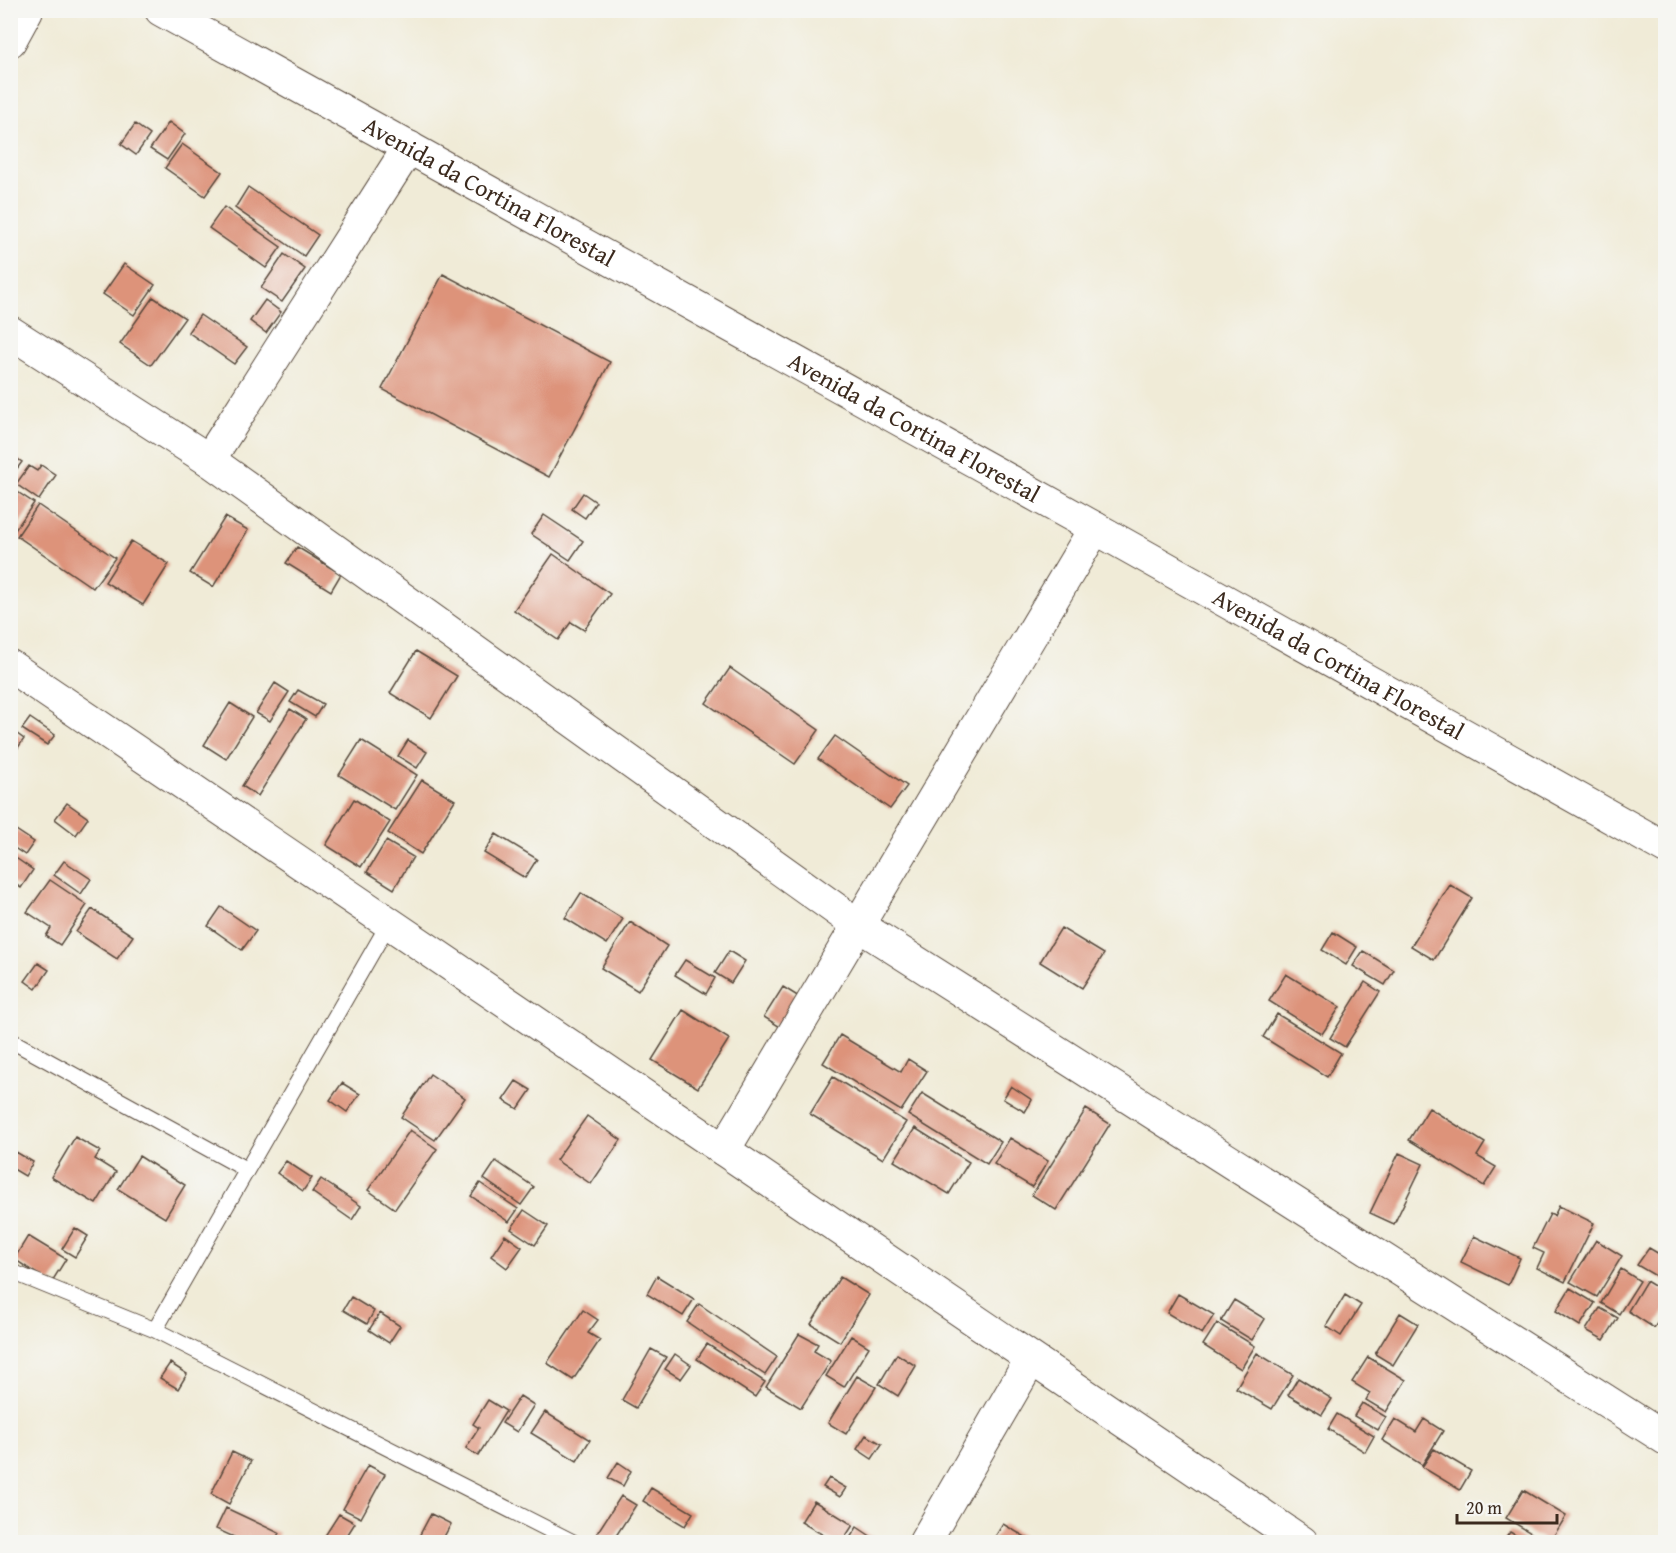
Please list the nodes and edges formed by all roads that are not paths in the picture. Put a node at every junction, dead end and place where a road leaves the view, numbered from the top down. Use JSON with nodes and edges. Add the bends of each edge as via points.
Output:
{"nodes":[{"id":1,"x":27,"y":10,"type":"edge"},
{"id":2,"x":161,"y":10,"type":"edge"},
{"id":3,"x":10,"y":41,"type":"edge"},
{"id":4,"x":409,"y":147,"type":"junction"},
{"id":5,"x":10,"y":332,"type":"edge"},
{"id":6,"x":209,"y":460,"type":"junction"},
{"id":7,"x":1095,"y":528,"type":"junction"},
{"id":8,"x":10,"y":666,"type":"edge"},
{"id":9,"x":1665,"y":848,"type":"edge"},
{"id":10,"x":389,"y":923,"type":"junction"},
{"id":11,"x":858,"y":925,"type":"junction"},
{"id":12,"x":10,"y":1040,"type":"edge"},
{"id":13,"x":724,"y":1150,"type":"junction"},
{"id":14,"x":247,"y":1170,"type":"junction"},
{"id":15,"x":10,"y":1271,"type":"edge"},
{"id":16,"x":155,"y":1330,"type":"junction"},
{"id":17,"x":1031,"y":1359,"type":"junction"},
{"id":18,"x":1665,"y":1439,"type":"edge"},
{"id":19,"x":573,"y":1542,"type":"edge"},
{"id":20,"x":926,"y":1542,"type":"edge"},
{"id":21,"x":1302,"y":1542,"type":"edge"}],
"edges":[{"from":1,"to":3,"type":"street"},
{"from":2,"to":4,"type":"street","name":"Avenida da Cortina Florestal"},
{"from":4,"to":6,"type":"street"},
{"from":4,"to":7,"type":"street","name":"Avenida da Cortina Florestal"},
{"from":5,"to":6,"type":"street"},
{"from":6,"to":11,"type":"street"},
{"from":7,"to":9,"type":"street","name":"Avenida da Cortina Florestal"},
{"from":7,"to":11,"type":"street"},
{"from":8,"to":10,"type":"street"},
{"from":10,"to":13,"type":"street"},
{"from":10,"to":14,"type":"lane"},
{"from":11,"to":13,"type":"street"},
{"from":11,"to":18,"type":"street"},
{"from":12,"to":14,"type":"lane"},
{"from":13,"to":17,"type":"street"},
{"from":14,"to":16,"type":"lane"},
{"from":15,"to":16,"type":"lane"},
{"from":16,"to":19,"type":"lane"},
{"from":17,"to":20,"type":"street"},
{"from":17,"to":21,"type":"street"}]}
